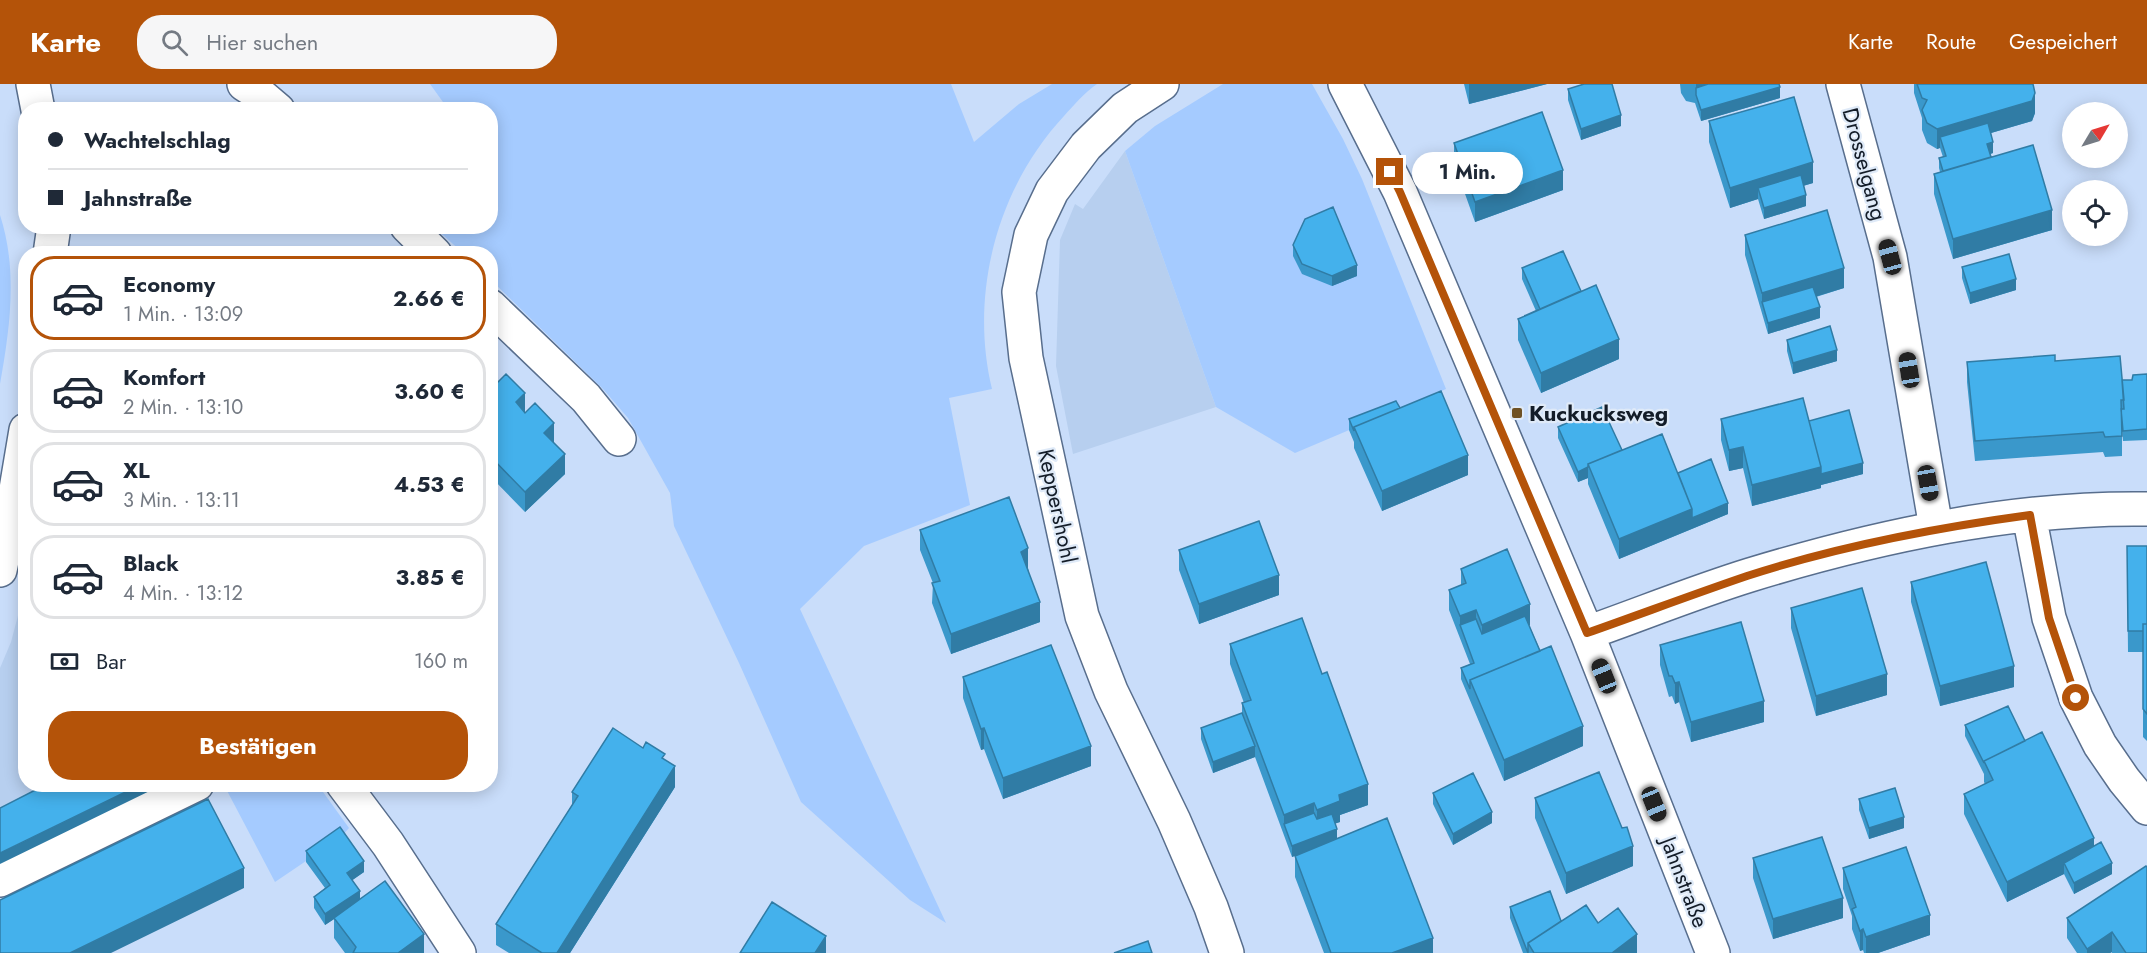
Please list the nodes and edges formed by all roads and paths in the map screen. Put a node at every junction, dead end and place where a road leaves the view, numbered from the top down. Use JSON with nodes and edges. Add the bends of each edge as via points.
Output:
{"nodes":[{"id":1,"x":33,"y":84,"type":"edge"},
{"id":2,"x":244,"y":84,"type":"edge"},
{"id":3,"x":1162,"y":84,"type":"edge"},
{"id":4,"x":1345,"y":84,"type":"edge"},
{"id":5,"x":1843,"y":84,"type":"edge"},
{"id":6,"x":36,"y":102,"type":"edge"},
{"id":7,"x":269,"y":102,"type":"edge"},
{"id":8,"x":415,"y":234,"type":"edge"},
{"id":9,"x":427,"y":246,"type":"edge"},
{"id":10,"x":498,"y":314,"type":"edge"},
{"id":11,"x":619,"y":439,"type":"dead end"},
{"id":12,"x":18,"y":477,"type":"edge"},
{"id":13,"x":2147,"y":509,"type":"edge"},
{"id":14,"x":2030,"y":515,"type":"junction"},
{"id":15,"x":1936,"y":528,"type":"junction"},
{"id":16,"x":0,"y":570,"type":"edge"},
{"id":17,"x":1587,"y":633,"type":"junction"},
{"id":18,"x":181,"y":792,"type":"edge"},
{"id":19,"x":349,"y":792,"type":"edge"},
{"id":20,"x":2147,"y":808,"type":"edge"},
{"id":21,"x":0,"y":880,"type":"edge"},
{"id":22,"x":459,"y":953,"type":"edge"},
{"id":23,"x":1227,"y":953,"type":"edge"},
{"id":24,"x":1713,"y":953,"type":"edge"}],
"edges":[{"from":1,"to":6,"type":"street"},
{"from":2,"to":7,"type":"street"},
{"from":3,"to":23,"type":"street","name":"Keppershohl","via":[[1125,108],[1086,146],[1052,191],[1031,235],[1018,292],[1026,358],[1082,616],[1111,691],[1174,821]]},
{"from":4,"to":17,"type":"street","name":"Jahnstraße","via":[[1400,192]]},
{"from":5,"to":15,"type":"street","name":"Drosselgang","via":[[1890,257]]},
{"from":8,"to":9,"type":"street"},
{"from":10,"to":11,"type":"street","via":[[586,398]]},
{"from":12,"to":16,"type":"street"},
{"from":13,"to":14,"type":"street"},
{"from":14,"to":15,"type":"street"},
{"from":14,"to":20,"type":"street","via":[[2049,618],[2076,698],[2100,745]]},
{"from":15,"to":17,"type":"street","via":[[1749,575]]},
{"from":17,"to":24,"type":"street","name":"Jahnstraße"},
{"from":18,"to":21,"type":"street"},
{"from":19,"to":22,"type":"street"}]}
